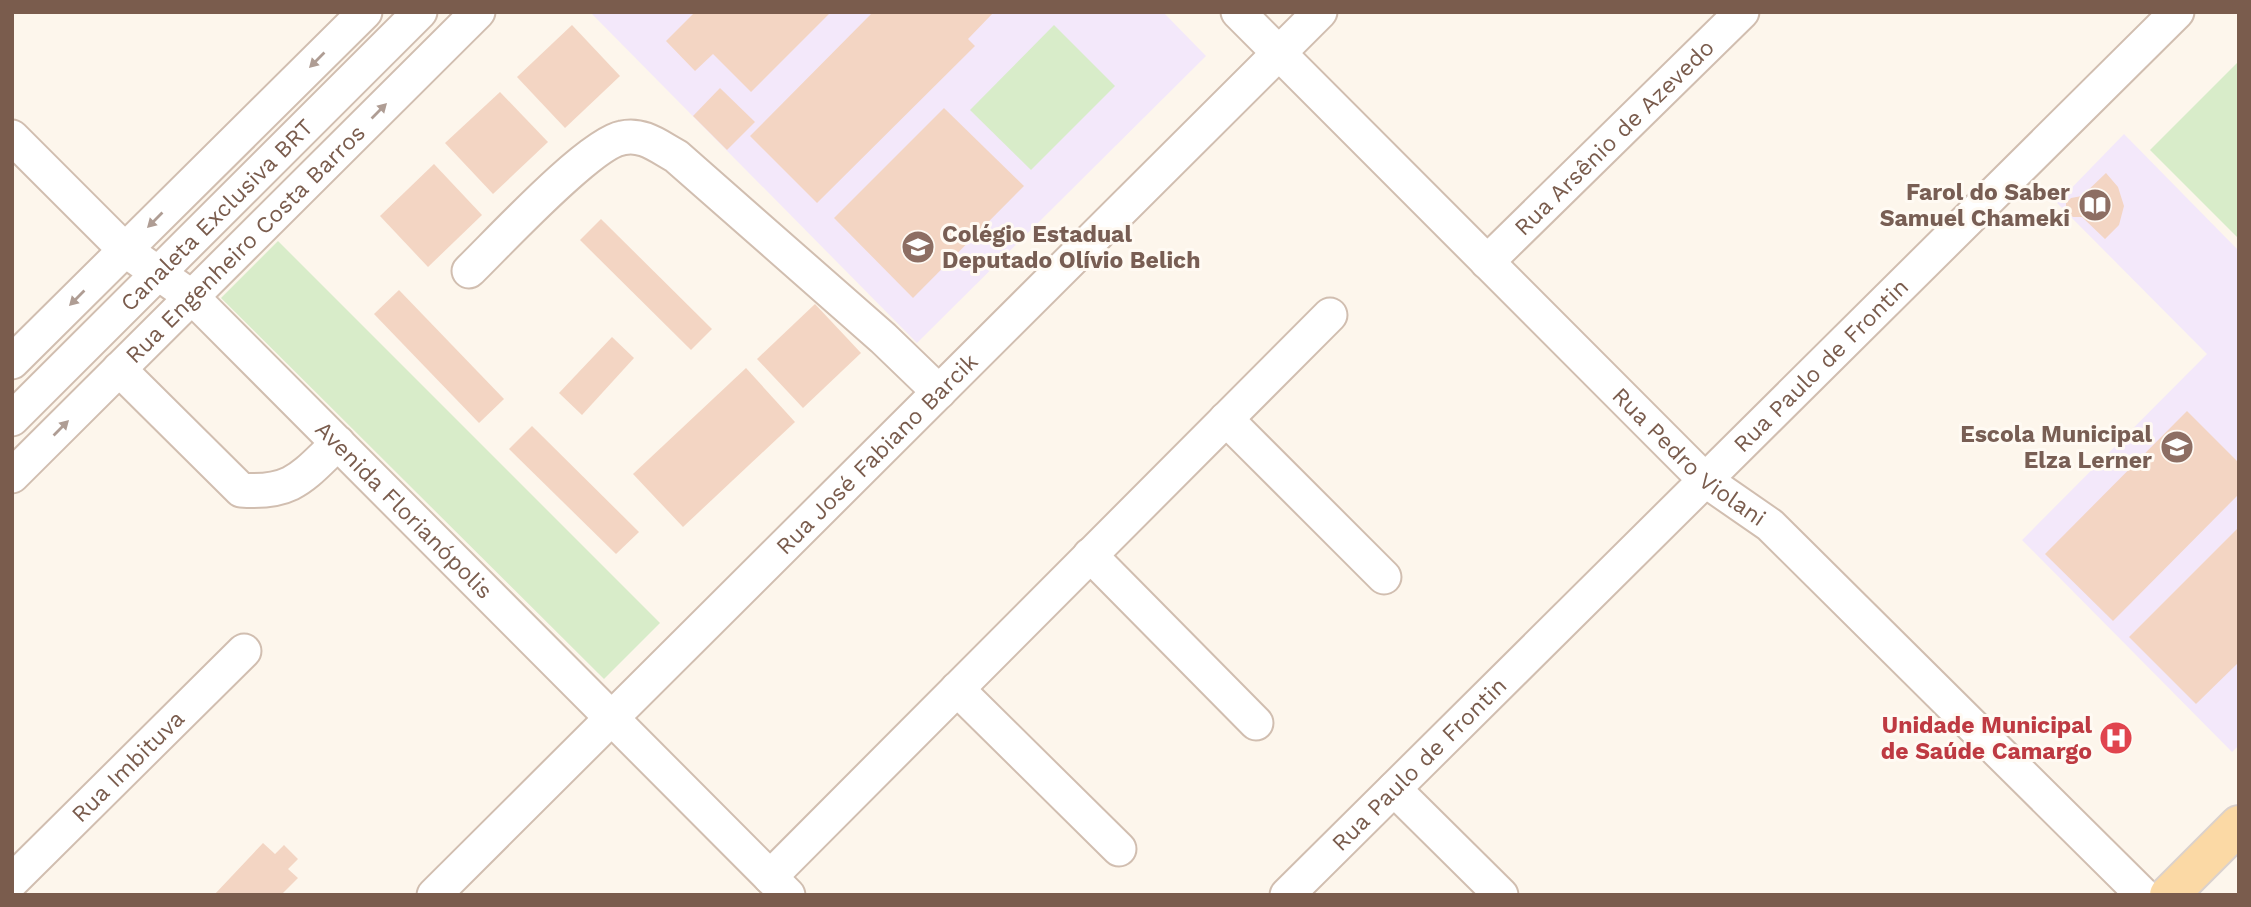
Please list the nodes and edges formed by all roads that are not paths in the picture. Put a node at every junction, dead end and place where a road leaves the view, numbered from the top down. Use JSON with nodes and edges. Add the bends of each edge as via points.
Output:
{"nodes":[{"id":1,"x":365,"y":12,"type":"edge"},
{"id":2,"x":421,"y":12,"type":"edge"},
{"id":3,"x":478,"y":12,"type":"edge"},
{"id":4,"x":1238,"y":12,"type":"edge"},
{"id":5,"x":1320,"y":12,"type":"edge"},
{"id":6,"x":1742,"y":12,"type":"edge"},
{"id":7,"x":2177,"y":12,"type":"edge"},
{"id":8,"x":1279,"y":53,"type":"junction"},
{"id":9,"x":12,"y":137,"type":"edge"},
{"id":10,"x":125,"y":250,"type":"junction"},
{"id":11,"x":1487,"y":262,"type":"junction"},
{"id":12,"x":469,"y":271,"type":"dead end"},
{"id":13,"x":158,"y":274,"type":"junction"},
{"id":14,"x":192,"y":297,"type":"junction"},
{"id":15,"x":1330,"y":315,"type":"dead end"},
{"id":16,"x":12,"y":362,"type":"edge"},
{"id":17,"x":119,"y":369,"type":"junction"},
{"id":18,"x":939,"y":392,"type":"junction"},
{"id":19,"x":12,"y":419,"type":"edge"},
{"id":20,"x":1226,"y":419,"type":"junction"},
{"id":21,"x":338,"y":443,"type":"junction"},
{"id":22,"x":12,"y":476,"type":"edge"},
{"id":23,"x":1705,"y":480,"type":"junction"},
{"id":24,"x":1090,"y":555,"type":"junction"},
{"id":25,"x":1384,"y":577,"type":"dead end"},
{"id":26,"x":244,"y":651,"type":"dead end"},
{"id":27,"x":957,"y":689,"type":"junction"},
{"id":28,"x":611,"y":718,"type":"junction"},
{"id":29,"x":1256,"y":723,"type":"dead end"},
{"id":30,"x":1394,"y":789,"type":"junction"},
{"id":31,"x":2239,"y":825,"type":"edge"},
{"id":32,"x":1119,"y":849,"type":"dead end"},
{"id":33,"x":12,"y":881,"type":"edge"},
{"id":34,"x":779,"y":886,"type":"edge"},
{"id":35,"x":434,"y":895,"type":"edge"},
{"id":36,"x":1287,"y":895,"type":"edge"},
{"id":37,"x":1501,"y":895,"type":"edge"},
{"id":38,"x":2143,"y":895,"type":"edge"},
{"id":39,"x":2169,"y":895,"type":"edge"}],
"edges":[{"from":1,"to":10,"type":"street","one_way":true},
{"from":2,"to":13,"type":"street","name":"Canaleta Exclusiva BRT"},
{"from":14,"to":3,"type":"street","name":"Rua Engenheiro Costa Barros","one_way":true},
{"from":4,"to":8,"type":"street","name":"Rua Pedro Violani"},
{"from":5,"to":8,"type":"street","name":"Rua José Fabiano Barcik"},
{"from":6,"to":11,"type":"street","name":"Rua Arsênio de Azevedo"},
{"from":7,"to":23,"type":"street","name":"Rua Paulo de Frontin"},
{"from":8,"to":11,"type":"street","name":"Rua Pedro Violani"},
{"from":8,"to":18,"type":"street","name":"Rua José Fabiano Barcik"},
{"from":9,"to":10,"type":"street","name":"Avenida Florianópolis"},
{"from":10,"to":13,"type":"street","name":"Avenida Florianópolis"},
{"from":10,"to":16,"type":"street","one_way":true},
{"from":11,"to":23,"type":"street","name":"Rua Pedro Violani"},
{"from":12,"to":18,"type":"street","via":[[585,160],[622,138],[643,138],[676,156]]},
{"from":13,"to":14,"type":"street","name":"Avenida Florianópolis"},
{"from":13,"to":19,"type":"street","name":"Canaleta Exclusiva BRT"},
{"from":14,"to":17,"type":"street","name":"Rua Engenheiro Costa Barros"},
{"from":14,"to":21,"type":"street","name":"Avenida Florianópolis"},
{"from":15,"to":20,"type":"street"},
{"from":17,"to":21,"type":"street","via":[[241,490],[281,489],[300,479]]},
{"from":22,"to":17,"type":"street","name":"Rua Engenheiro Costa Barros","one_way":true},
{"from":18,"to":28,"type":"street","name":"Rua José Fabiano Barcik"},
{"from":20,"to":24,"type":"street"},
{"from":20,"to":25,"type":"street"},
{"from":21,"to":28,"type":"street","name":"Avenida Florianópolis"},
{"from":23,"to":30,"type":"street","name":"Rua Paulo de Frontin"},
{"from":23,"to":38,"type":"street","name":"Rua Pedro Violani","via":[[1770,525]]},
{"from":24,"to":27,"type":"street"},
{"from":24,"to":29,"type":"street"},
{"from":26,"to":33,"type":"street","name":"Rua Imbituva"},
{"from":27,"to":32,"type":"street"},
{"from":27,"to":34,"type":"street"},
{"from":28,"to":34,"type":"street","name":"Avenida Florianópolis"},
{"from":28,"to":35,"type":"street","name":"Rua José Fabiano Barcik"},
{"from":30,"to":36,"type":"street","name":"Rua Paulo de Frontin"},
{"from":30,"to":37,"type":"street"},
{"from":31,"to":39,"type":"main road"}]}
